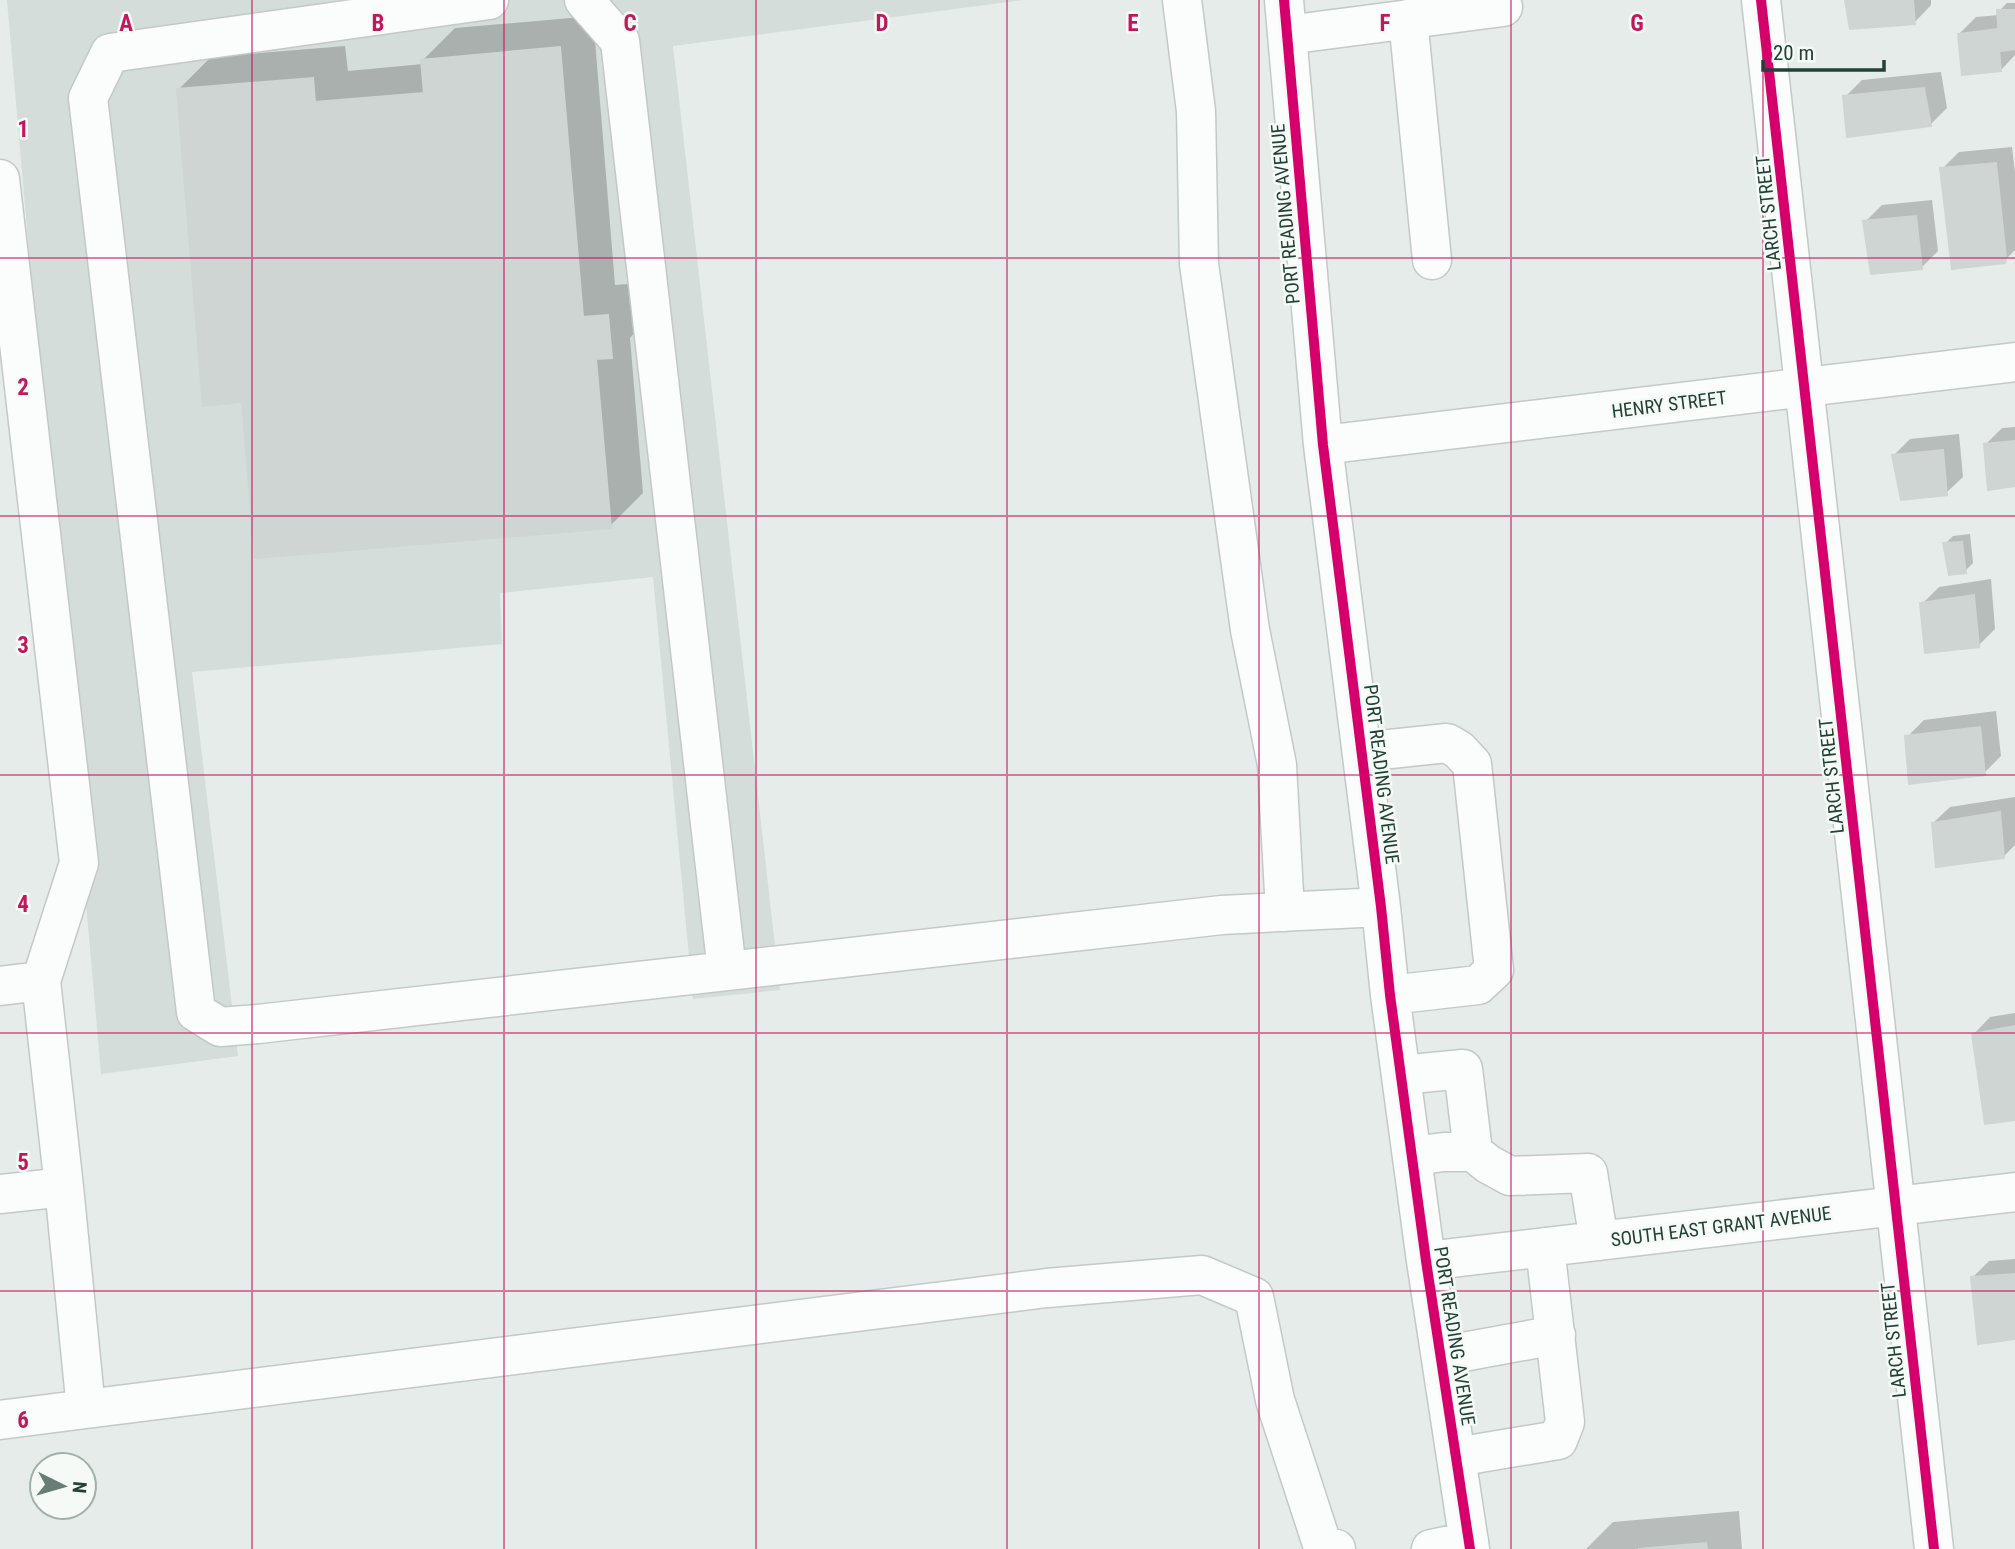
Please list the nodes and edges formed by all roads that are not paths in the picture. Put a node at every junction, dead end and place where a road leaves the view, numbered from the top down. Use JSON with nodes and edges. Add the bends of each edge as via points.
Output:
{"nodes":[{"id":1,"x":489,"y":0,"type":"edge"},
{"id":2,"x":584,"y":0,"type":"edge"},
{"id":3,"x":1182,"y":0,"type":"edge"},
{"id":4,"x":1761,"y":0,"type":"edge"},
{"id":5,"x":1503,"y":7,"type":"dead end"},
{"id":6,"x":1286,"y":18,"type":"edge"},
{"id":7,"x":1408,"y":19,"type":"junction"},
{"id":8,"x":0,"y":179,"type":"edge"},
{"id":9,"x":1432,"y":260,"type":"dead end"},
{"id":10,"x":2015,"y":362,"type":"edge"},
{"id":11,"x":1805,"y":388,"type":"junction"},
{"id":12,"x":1322,"y":445,"type":"junction"},
{"id":13,"x":1362,"y":752,"type":"junction"},
{"id":14,"x":1381,"y":907,"type":"junction"},
{"id":15,"x":1285,"y":912,"type":"junction"},
{"id":16,"x":727,"y":971,"type":"junction"},
{"id":17,"x":41,"y":981,"type":"junction"},
{"id":18,"x":0,"y":986,"type":"edge"},
{"id":19,"x":1390,"y":995,"type":"junction"},
{"id":20,"x":1401,"y":1074,"type":"junction"},
{"id":21,"x":1473,"y":1152,"type":"junction"},
{"id":22,"x":1412,"y":1156,"type":"junction"},
{"id":23,"x":64,"y":1187,"type":"junction"},
{"id":24,"x":2015,"y":1192,"type":"edge"},
{"id":25,"x":0,"y":1194,"type":"edge"},
{"id":26,"x":1896,"y":1206,"type":"junction"},
{"id":27,"x":1599,"y":1241,"type":"junction"},
{"id":28,"x":1545,"y":1247,"type":"junction"},
{"id":29,"x":1426,"y":1261,"type":"junction"},
{"id":30,"x":1556,"y":1335,"type":"junction"},
{"id":31,"x":1441,"y":1356,"type":"junction"},
{"id":32,"x":86,"y":1409,"type":"junction"},
{"id":33,"x":0,"y":1420,"type":"edge"},
{"id":34,"x":1456,"y":1457,"type":"junction"},
{"id":35,"x":1469,"y":1545,"type":"edge"},
{"id":36,"x":1336,"y":1549,"type":"edge"},
{"id":37,"x":1431,"y":1549,"type":"edge"},
{"id":38,"x":1934,"y":1549,"type":"edge"}],
"edges":[{"from":1,"to":16,"type":"street","via":[[110,53],[88,99],[196,1012],[220,1027],[246,1025]]},
{"from":2,"to":16,"type":"street","via":[[620,41]]},
{"from":3,"to":15,"type":"street","via":[[1196,111],[1199,264],[1250,630],[1277,765]]},
{"from":4,"to":11,"type":"street","name":"LARCH STREET"},
{"from":5,"to":7,"type":"street"},
{"from":6,"to":7,"type":"street"},
{"from":6,"to":12,"type":"street","name":"PORT READING AVENUE"},
{"from":7,"to":9,"type":"street"},
{"from":8,"to":17,"type":"street","via":[[79,863]]},
{"from":10,"to":11,"type":"street","name":"HENRY STREET"},
{"from":11,"to":12,"type":"street","name":"HENRY STREET"},
{"from":11,"to":26,"type":"street","name":"LARCH STREET"},
{"from":12,"to":13,"type":"street","name":"PORT READING AVENUE"},
{"from":13,"to":14,"type":"street","name":"PORT READING AVENUE"},
{"from":13,"to":19,"type":"street","via":[[1447,743],[1472,764],[1494,970],[1478,985]]},
{"from":14,"to":15,"type":"street"},
{"from":14,"to":19,"type":"street","name":"PORT READING AVENUE"},
{"from":15,"to":16,"type":"street","via":[[1222,915]]},
{"from":17,"to":18,"type":"street"},
{"from":17,"to":23,"type":"street"},
{"from":19,"to":20,"type":"street","name":"PORT READING AVENUE"},
{"from":20,"to":21,"type":"street","via":[[1463,1069]]},
{"from":20,"to":22,"type":"street","name":"PORT READING AVENUE"},
{"from":21,"to":22,"type":"street"},
{"from":21,"to":27,"type":"street","via":[[1510,1177],[1588,1172]]},
{"from":22,"to":29,"type":"street","name":"PORT READING AVENUE"},
{"from":23,"to":25,"type":"street"},
{"from":23,"to":32,"type":"street"},
{"from":24,"to":26,"type":"street","name":"SOUTH EAST GRANT AVENUE"},
{"from":26,"to":27,"type":"street","name":"SOUTH EAST GRANT AVENUE"},
{"from":26,"to":38,"type":"street","name":"LARCH STREET"},
{"from":27,"to":28,"type":"street","name":"SOUTH EAST GRANT AVENUE"},
{"from":28,"to":29,"type":"street","name":"SOUTH EAST GRANT AVENUE"},
{"from":28,"to":30,"type":"street"},
{"from":29,"to":31,"type":"street","name":"PORT READING AVENUE"},
{"from":30,"to":31,"type":"street"},
{"from":30,"to":34,"type":"street","via":[[1565,1422],[1558,1440]]},
{"from":31,"to":34,"type":"street","name":"PORT READING AVENUE"},
{"from":32,"to":33,"type":"street"},
{"from":32,"to":36,"type":"street","via":[[1047,1288],[1202,1275],[1254,1297],[1275,1400],[1322,1544]]},
{"from":34,"to":35,"type":"street","name":"PORT READING AVENUE"},
{"from":35,"to":37,"type":"street"}]}
